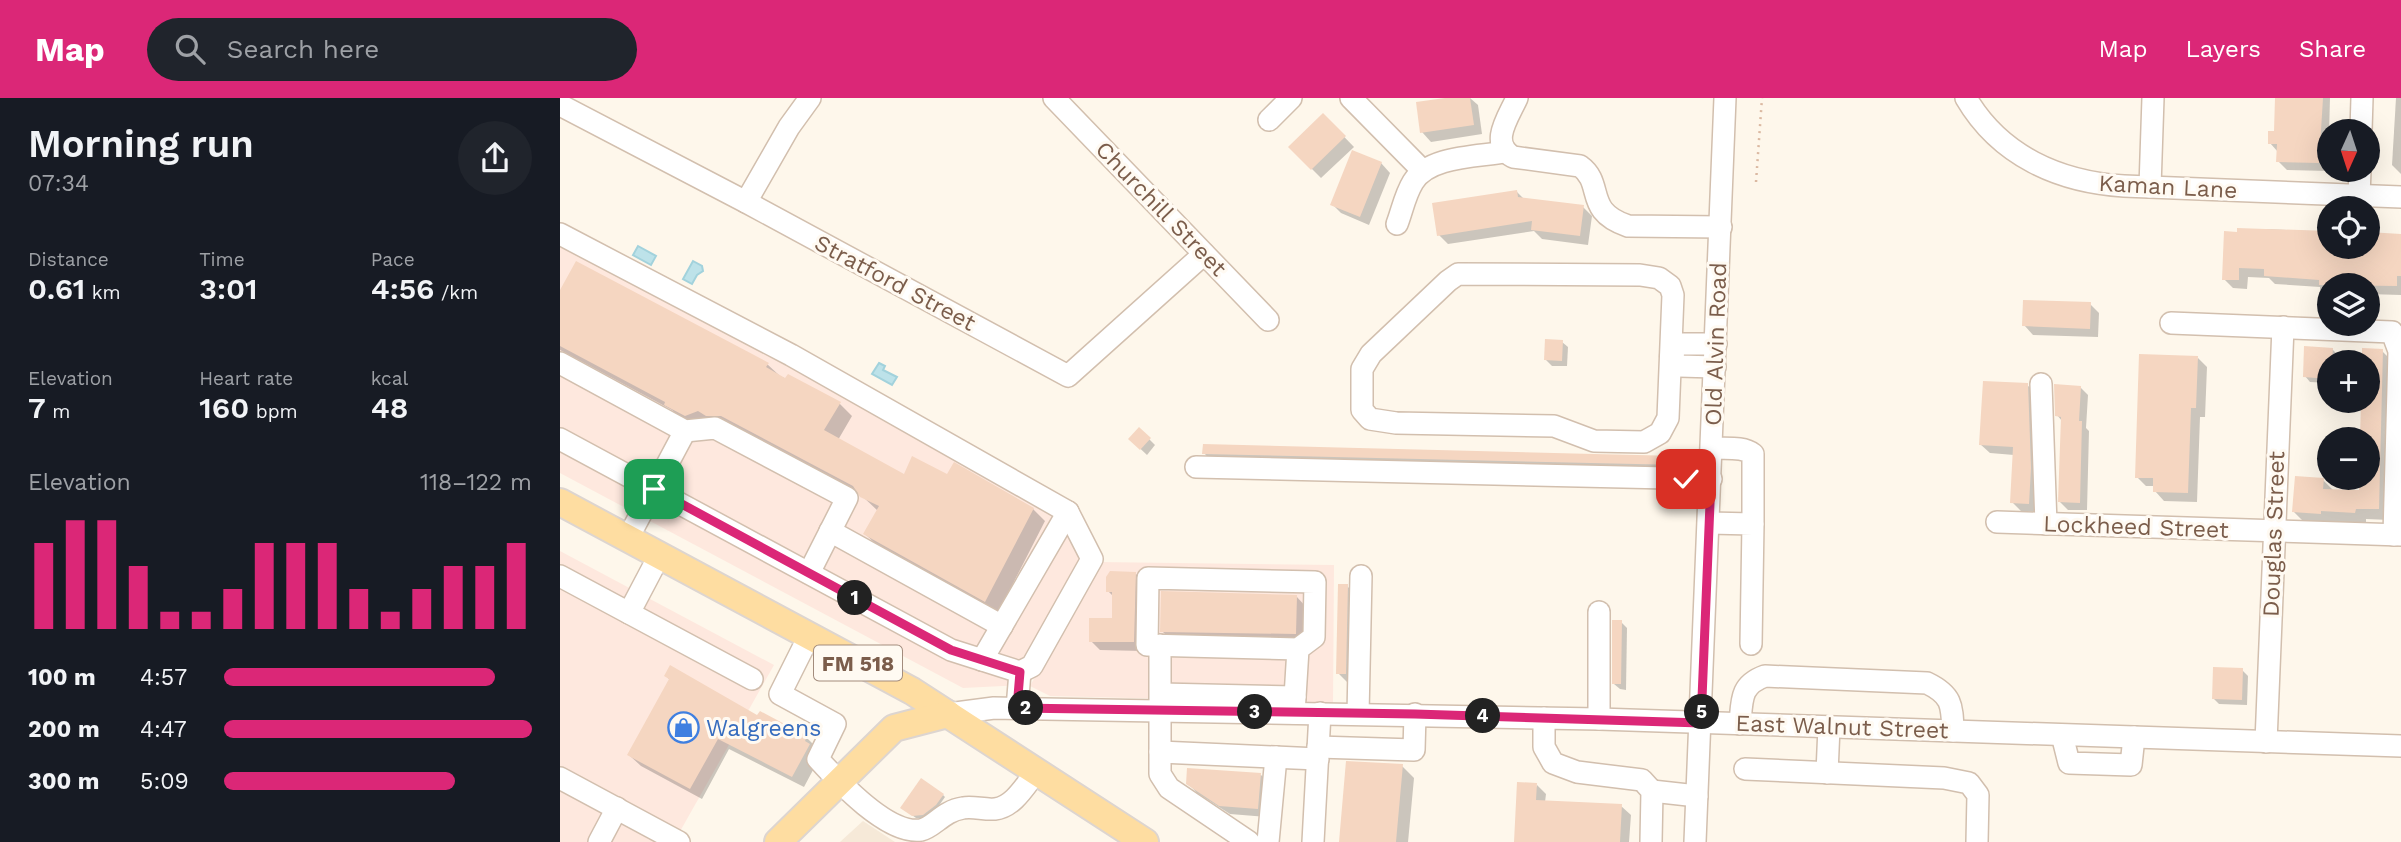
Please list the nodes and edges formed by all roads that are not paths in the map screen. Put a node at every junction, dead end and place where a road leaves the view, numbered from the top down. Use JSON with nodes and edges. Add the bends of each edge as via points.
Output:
{"nodes":[{"id":1,"x":810,"y":98,"type":"edge"},
{"id":2,"x":1054,"y":98,"type":"edge"},
{"id":3,"x":1291,"y":98,"type":"edge"},
{"id":4,"x":1351,"y":98,"type":"edge"},
{"id":5,"x":1517,"y":98,"type":"edge"},
{"id":6,"x":1726,"y":98,"type":"edge"},
{"id":7,"x":1966,"y":98,"type":"edge"},
{"id":8,"x":2153,"y":98,"type":"edge"},
{"id":9,"x":2362,"y":98,"type":"edge"},
{"id":10,"x":560,"y":105,"type":"edge"},
{"id":11,"x":2361,"y":119,"type":"edge"},
{"id":12,"x":1269,"y":120,"type":"dead end"},
{"id":13,"x":1505,"y":152,"type":"junction"},
{"id":14,"x":1422,"y":170,"type":"junction"},
{"id":15,"x":2360,"y":182,"type":"edge"},
{"id":16,"x":2150,"y":187,"type":"junction"},
{"id":17,"x":2359,"y":196,"type":"joint"},
{"id":18,"x":2380,"y":196,"type":"edge"},
{"id":19,"x":2401,"y":197,"type":"edge"},
{"id":20,"x":746,"y":202,"type":"junction"},
{"id":21,"x":1397,"y":224,"type":"dead end"},
{"id":22,"x":1721,"y":227,"type":"junction"},
{"id":23,"x":560,"y":234,"type":"edge"},
{"id":24,"x":1205,"y":254,"type":"junction"},
{"id":25,"x":1268,"y":320,"type":"dead end"},
{"id":26,"x":2171,"y":323,"type":"dead end"},
{"id":27,"x":2283,"y":327,"type":"junction"},
{"id":28,"x":1716,"y":344,"type":"junction"},
{"id":29,"x":1671,"y":356,"type":"junction"},
{"id":30,"x":560,"y":363,"type":"edge"},
{"id":31,"x":1715,"y":367,"type":"junction"},
{"id":32,"x":2041,"y":384,"type":"dead end"},
{"id":33,"x":685,"y":430,"type":"junction"},
{"id":34,"x":560,"y":439,"type":"edge"},
{"id":35,"x":1712,"y":448,"type":"junction"},
{"id":36,"x":1196,"y":467,"type":"dead end"},
{"id":37,"x":1711,"y":479,"type":"junction"},
{"id":38,"x":654,"y":489,"type":"junction"},
{"id":39,"x":560,"y":502,"type":"edge"},
{"id":40,"x":1068,"y":512,"type":"junction"},
{"id":41,"x":1997,"y":522,"type":"dead end"},
{"id":42,"x":1709,"y":523,"type":"junction"},
{"id":43,"x":1753,"y":524,"type":"junction"},
{"id":44,"x":2046,"y":524,"type":"junction"},
{"id":45,"x":830,"y":531,"type":"junction"},
{"id":46,"x":2274,"y":531,"type":"junction"},
{"id":47,"x":2398,"y":535,"type":"edge"},
{"id":48,"x":628,"y":538,"type":"junction"},
{"id":49,"x":659,"y":556,"type":"junction"},
{"id":50,"x":809,"y":573,"type":"junction"},
{"id":51,"x":560,"y":576,"type":"edge"},
{"id":52,"x":1361,"y":576,"type":"dead end"},
{"id":53,"x":1599,"y":612,"type":"dead end"},
{"id":54,"x":629,"y":613,"type":"junction"},
{"id":55,"x":1002,"y":626,"type":"junction"},
{"id":56,"x":809,"y":636,"type":"junction"},
{"id":57,"x":1751,"y":644,"type":"dead end"},
{"id":58,"x":1160,"y":645,"type":"junction"},
{"id":59,"x":1298,"y":649,"type":"junction"},
{"id":60,"x":982,"y":660,"type":"junction"},
{"id":61,"x":1020,"y":672,"type":"junction"},
{"id":62,"x":752,"y":679,"type":"dead end"},
{"id":63,"x":1161,"y":702,"type":"junction"},
{"id":64,"x":1294,"y":705,"type":"junction"},
{"id":65,"x":1017,"y":708,"type":"junction"},
{"id":66,"x":1320,"y":713,"type":"junction"},
{"id":67,"x":948,"y":714,"type":"junction"},
{"id":68,"x":1358,"y":714,"type":"junction"},
{"id":69,"x":1415,"y":714,"type":"junction"},
{"id":70,"x":1544,"y":718,"type":"junction"},
{"id":71,"x":1599,"y":719,"type":"junction"},
{"id":72,"x":1701,"y":723,"type":"junction"},
{"id":73,"x":1740,"y":724,"type":"junction"},
{"id":74,"x":1829,"y":727,"type":"junction"},
{"id":75,"x":1953,"y":731,"type":"junction"},
{"id":76,"x":2266,"y":741,"type":"junction"},
{"id":77,"x":2401,"y":746,"type":"edge"},
{"id":78,"x":1160,"y":752,"type":"junction"},
{"id":79,"x":1318,"y":753,"type":"junction"},
{"id":80,"x":1276,"y":757,"type":"junction"},
{"id":81,"x":1745,"y":769,"type":"dead end"},
{"id":82,"x":1037,"y":771,"type":"junction"},
{"id":83,"x":1827,"y":773,"type":"junction"},
{"id":84,"x":560,"y":778,"type":"edge"},
{"id":85,"x":839,"y":782,"type":"junction"},
{"id":86,"x":1652,"y":791,"type":"junction"},
{"id":87,"x":1697,"y":796,"type":"junction"},
{"id":88,"x":617,"y":808,"type":"junction"},
{"id":89,"x":644,"y":834,"type":"edge"},
{"id":90,"x":599,"y":842,"type":"edge"},
{"id":91,"x":679,"y":842,"type":"edge"},
{"id":92,"x":778,"y":842,"type":"edge"},
{"id":93,"x":1145,"y":842,"type":"edge"},
{"id":94,"x":1249,"y":842,"type":"edge"},
{"id":95,"x":1268,"y":842,"type":"edge"},
{"id":96,"x":1313,"y":842,"type":"edge"},
{"id":97,"x":1651,"y":842,"type":"edge"},
{"id":98,"x":1695,"y":842,"type":"edge"},
{"id":99,"x":1977,"y":842,"type":"edge"}],
"edges":[{"from":1,"to":20,"type":"street"},
{"from":2,"to":24,"type":"street","name":"Churchill Street"},
{"from":3,"to":12,"type":"street"},
{"from":4,"to":14,"type":"street"},
{"from":5,"to":13,"type":"street","via":[[1501,132]]},
{"from":6,"to":22,"type":"street","name":"Old Alvin Road"},
{"from":7,"to":16,"type":"street","name":"Kaman Lane","via":[[1994,135],[2042,168],[2086,182]]},
{"from":8,"to":16,"type":"street"},
{"from":9,"to":11,"type":"street"},
{"from":10,"to":20,"type":"street","name":"Stratford Street"},
{"from":13,"to":14,"type":"street","via":[[1436,163]]},
{"from":13,"to":22,"type":"street","via":[[1580,166],[1589,176],[1604,214],[1628,226]]},
{"from":14,"to":21,"type":"street","via":[[1411,184]]},
{"from":15,"to":17,"type":"street"},
{"from":16,"to":17,"type":"street","name":"Kaman Lane"},
{"from":18,"to":19,"type":"street","name":"Kaman Lane"},
{"from":20,"to":24,"type":"street","name":"Stratford Street","via":[[1068,376]]},
{"from":22,"to":28,"type":"street","name":"Old Alvin Road"},
{"from":23,"to":40,"type":"street","via":[[791,355]]},
{"from":24,"to":25,"type":"street","name":"Churchill Street"},
{"from":26,"to":27,"type":"street"},
{"from":27,"to":46,"type":"street","name":"Douglas Street"},
{"from":27,"to":47,"type":"street","via":[[2392,332],[2399,351]]},
{"from":28,"to":29,"type":"street","via":[[1678,344]]},
{"from":28,"to":31,"type":"street","name":"Old Alvin Road"},
{"from":29,"to":29,"type":"street","via":[[1673,295],[1659,278],[1458,274],[1371,354],[1362,369],[1362,410],[1370,419],[1396,424],[1554,426],[1594,442],[1644,442],[1660,433],[1668,418]]},
{"from":29,"to":31,"type":"street","via":[[1679,366]]},
{"from":30,"to":33,"type":"street"},
{"from":31,"to":35,"type":"street","name":"Old Alvin Road"},
{"from":32,"to":44,"type":"street"},
{"from":33,"to":38,"type":"street"},
{"from":33,"to":45,"type":"street","via":[[715,428],[848,498]]},
{"from":34,"to":38,"type":"street"},
{"from":35,"to":37,"type":"street","name":"Old Alvin Road"},
{"from":35,"to":43,"type":"street","via":[[1753,454]]},
{"from":36,"to":37,"type":"street"},
{"from":37,"to":42,"type":"street","name":"Old Alvin Road"},
{"from":38,"to":48,"type":"street"},
{"from":38,"to":50,"type":"street"},
{"from":39,"to":48,"type":"main road","number":"FM 518"},
{"from":40,"to":55,"type":"street"},
{"from":40,"to":61,"type":"street","via":[[1092,559],[1032,666]]},
{"from":41,"to":44,"type":"street","name":"Lockheed Street"},
{"from":42,"to":43,"type":"street"},
{"from":42,"to":72,"type":"street","name":"Old Alvin Road"},
{"from":43,"to":57,"type":"street"},
{"from":44,"to":46,"type":"street","name":"Lockheed Street"},
{"from":45,"to":50,"type":"street"},
{"from":45,"to":55,"type":"street"},
{"from":46,"to":47,"type":"street","name":"Lockheed Street"},
{"from":46,"to":76,"type":"street","name":"Douglas Street"},
{"from":48,"to":49,"type":"main road","number":"FM 518"},
{"from":49,"to":54,"type":"street"},
{"from":49,"to":56,"type":"main road","number":"FM 518"},
{"from":50,"to":60,"type":"street","via":[[951,650]]},
{"from":51,"to":54,"type":"street"},
{"from":52,"to":68,"type":"street"},
{"from":53,"to":71,"type":"street"},
{"from":54,"to":62,"type":"street"},
{"from":55,"to":60,"type":"street"},
{"from":56,"to":67,"type":"main road","number":"FM 518"},
{"from":56,"to":85,"type":"street","via":[[780,694],[835,724],[818,759]]},
{"from":58,"to":59,"type":"street"},
{"from":58,"to":59,"type":"street","via":[[1147,645],[1148,578],[1315,582],[1314,637]]},
{"from":58,"to":63,"type":"street"},
{"from":59,"to":64,"type":"street"},
{"from":60,"to":61,"type":"street"},
{"from":61,"to":65,"type":"street"},
{"from":63,"to":64,"type":"street","name":"East Walnut Street"},
{"from":63,"to":65,"type":"street","name":"East Walnut Street"},
{"from":63,"to":78,"type":"street"},
{"from":64,"to":66,"type":"street","name":"East Walnut Street"},
{"from":65,"to":67,"type":"street","name":"East Walnut Street"},
{"from":66,"to":68,"type":"street","name":"East Walnut Street"},
{"from":66,"to":79,"type":"street"},
{"from":67,"to":82,"type":"main road","number":"FM 518"},
{"from":67,"to":85,"type":"main road","via":[[894,729]]},
{"from":68,"to":69,"type":"street","name":"East Walnut Street"},
{"from":69,"to":70,"type":"street","name":"East Walnut Street"},
{"from":69,"to":79,"type":"street","via":[[1414,750]]},
{"from":70,"to":71,"type":"street","name":"East Walnut Street"},
{"from":70,"to":86,"type":"street","via":[[1544,747],[1553,763],[1577,772],[1643,780]]},
{"from":71,"to":72,"type":"street","name":"East Walnut Street"},
{"from":72,"to":73,"type":"street","name":"East Walnut Street"},
{"from":72,"to":87,"type":"street","name":"Old Alvin Road"},
{"from":73,"to":74,"type":"street","name":"East Walnut Street"},
{"from":73,"to":75,"type":"street","via":[[1743,693],[1754,680],[1766,676],[1927,683],[1942,690],[1949,700]]},
{"from":74,"to":75,"type":"street","name":"East Walnut Street"},
{"from":74,"to":83,"type":"street"},
{"from":75,"to":76,"type":"street","name":"East Walnut Street"},
{"from":76,"to":77,"type":"street","name":"East Walnut Street"},
{"from":78,"to":80,"type":"street"},
{"from":78,"to":94,"type":"street","via":[[1160,774],[1169,788]]},
{"from":79,"to":80,"type":"street"},
{"from":79,"to":96,"type":"street"},
{"from":80,"to":95,"type":"street"},
{"from":81,"to":83,"type":"street"},
{"from":82,"to":85,"type":"street","via":[[1005,807],[965,807],[918,830],[902,828],[879,815]]},
{"from":82,"to":93,"type":"main road","number":"FM 518"},
{"from":83,"to":99,"type":"street","via":[[1969,783],[1978,795]]},
{"from":84,"to":88,"type":"street"},
{"from":85,"to":92,"type":"main road"},
{"from":86,"to":87,"type":"street"},
{"from":86,"to":97,"type":"street"},
{"from":87,"to":98,"type":"street","name":"Old Alvin Road"},
{"from":88,"to":89,"type":"street"},
{"from":88,"to":90,"type":"street"},
{"from":89,"to":91,"type":"street"}]}
